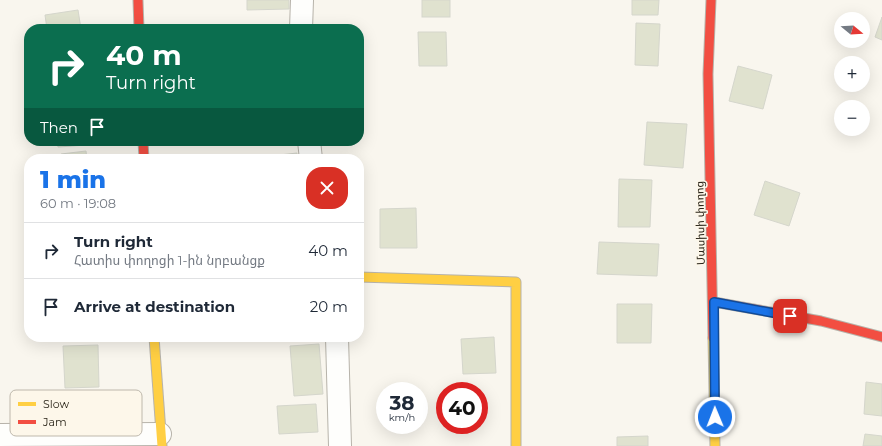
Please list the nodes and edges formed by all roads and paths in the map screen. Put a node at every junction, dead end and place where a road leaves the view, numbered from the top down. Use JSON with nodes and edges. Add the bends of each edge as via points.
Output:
{"nodes":[{"id":1,"x":138,"y":0,"type":"edge"},
{"id":2,"x":302,"y":0,"type":"edge"},
{"id":3,"x":711,"y":0,"type":"edge"},
{"id":4,"x":139,"y":24,"type":"edge"},
{"id":5,"x":301,"y":24,"type":"edge"},
{"id":6,"x":364,"y":277,"type":"edge"},
{"id":7,"x":714,"y":302,"type":"junction"},
{"id":8,"x":882,"y":337,"type":"edge"},
{"id":9,"x":154,"y":342,"type":"edge"},
{"id":10,"x":337,"y":342,"type":"edge"},
{"id":11,"x":0,"y":435,"type":"edge"},
{"id":12,"x":10,"y":435,"type":"edge"},
{"id":13,"x":32,"y":436,"type":"edge"},
{"id":14,"x":161,"y":440,"type":"edge"},
{"id":15,"x":340,"y":446,"type":"edge"},
{"id":16,"x":516,"y":446,"type":"edge"},
{"id":17,"x":715,"y":446,"type":"edge"}],
"edges":[{"from":1,"to":4,"type":"street"},
{"from":2,"to":5,"type":"street"},
{"from":3,"to":7,"type":"street","name":"Մասիսի փողոց","via":[[708,74]]},
{"from":6,"to":16,"type":"street","via":[[516,282]]},
{"from":7,"to":8,"type":"street","via":[[821,321]]},
{"from":7,"to":17,"type":"street","name":"Մասիսի փողոց"},
{"from":9,"to":14,"type":"street"},
{"from":10,"to":15,"type":"street"},
{"from":11,"to":12,"type":"street"},
{"from":13,"to":14,"type":"street"}]}
